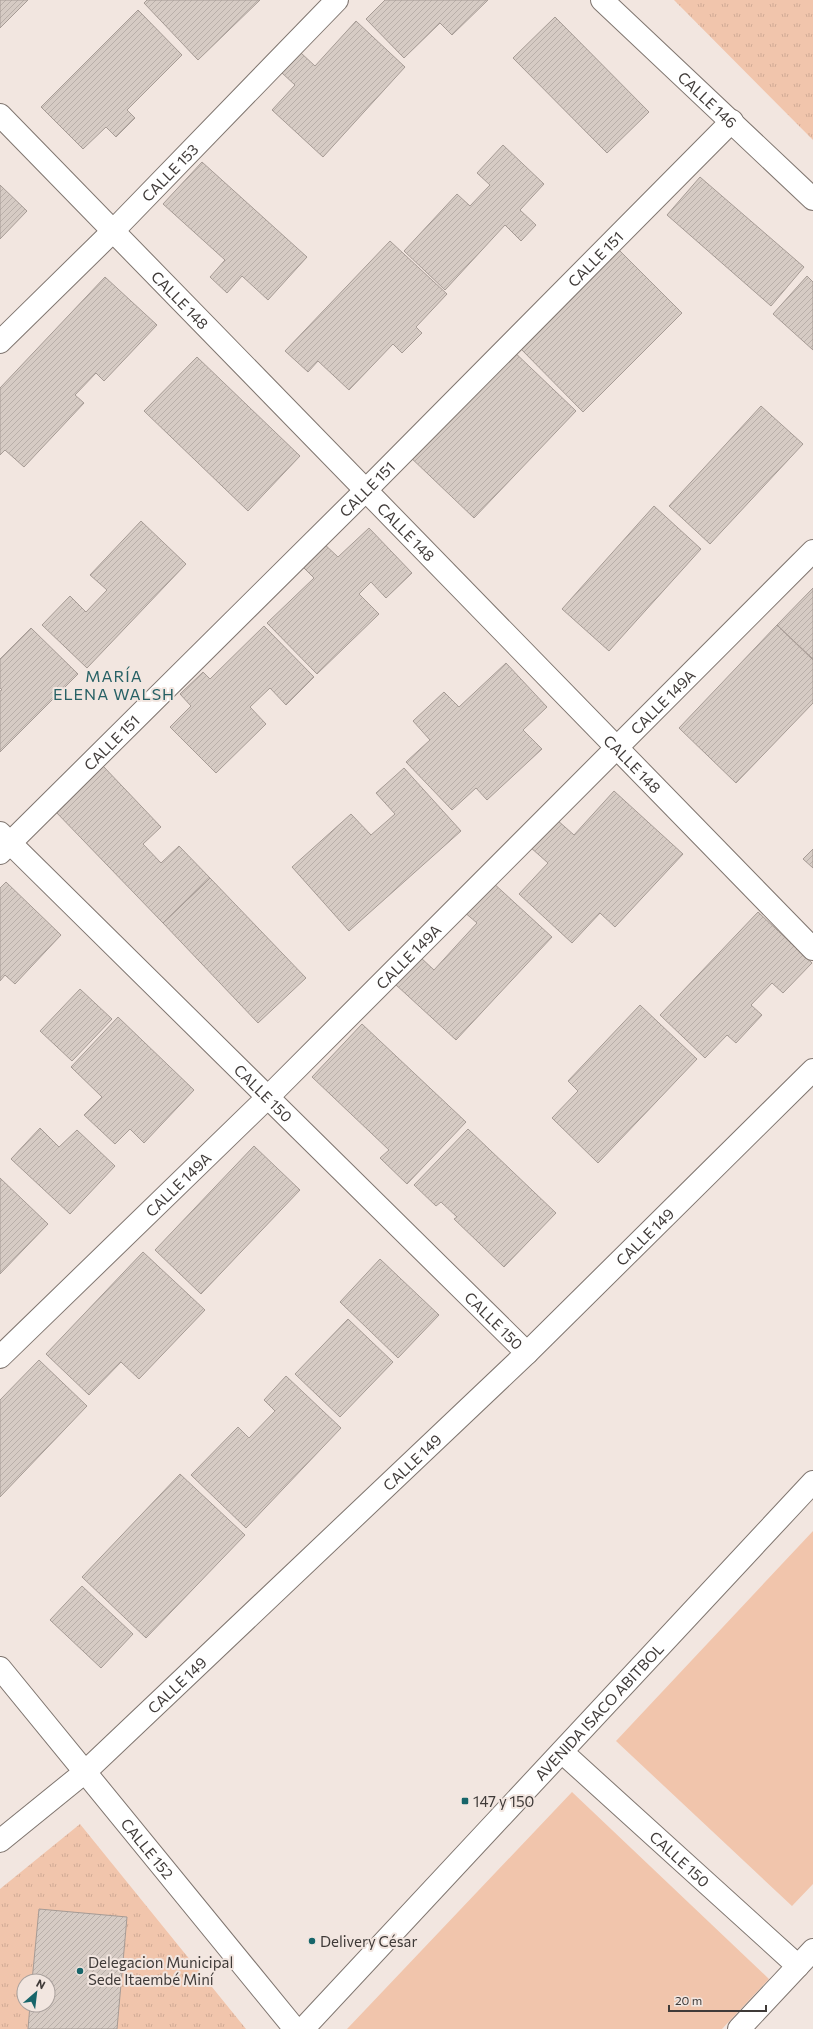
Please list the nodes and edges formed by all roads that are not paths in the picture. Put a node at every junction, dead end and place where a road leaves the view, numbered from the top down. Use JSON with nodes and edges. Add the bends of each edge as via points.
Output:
{"nodes":[{"id":1,"x":337,"y":0,"type":"edge"},
{"id":2,"x":602,"y":0,"type":"edge"},
{"id":3,"x":0,"y":115,"type":"edge"},
{"id":4,"x":732,"y":121,"type":"junction"},
{"id":5,"x":813,"y":199,"type":"edge"},
{"id":6,"x":113,"y":231,"type":"junction"},
{"id":7,"x":0,"y":342,"type":"edge"},
{"id":8,"x":366,"y":490,"type":"junction"},
{"id":9,"x":813,"y":551,"type":"edge"},
{"id":10,"x":617,"y":748,"type":"junction"},
{"id":11,"x":4,"y":843,"type":"edge"},
{"id":12,"x":813,"y":950,"type":"edge"},
{"id":13,"x":813,"y":1070,"type":"edge"},
{"id":14,"x":268,"y":1097,"type":"junction"},
{"id":15,"x":527,"y":1353,"type":"junction"},
{"id":16,"x":0,"y":1357,"type":"edge"},
{"id":17,"x":813,"y":1482,"type":"edge"},
{"id":18,"x":0,"y":1668,"type":"edge"},
{"id":19,"x":562,"y":1752,"type":"junction"},
{"id":20,"x":85,"y":1772,"type":"junction"},
{"id":21,"x":0,"y":1842,"type":"edge"},
{"id":22,"x":813,"y":1950,"type":"edge"},
{"id":23,"x":798,"y":1966,"type":"junction"},
{"id":24,"x":295,"y":2029,"type":"edge"},
{"id":25,"x":303,"y":2029,"type":"edge"},
{"id":26,"x":739,"y":2029,"type":"edge"}],
"edges":[{"from":1,"to":6,"type":"street","name":"CALLE 153"},
{"from":2,"to":4,"type":"street","name":"CALLE 146"},
{"from":3,"to":6,"type":"street","name":"CALLE 148"},
{"from":4,"to":5,"type":"street","name":"CALLE 146"},
{"from":4,"to":8,"type":"street","name":"CALLE 151"},
{"from":6,"to":7,"type":"street","name":"CALLE 153"},
{"from":6,"to":8,"type":"street","name":"CALLE 148"},
{"from":8,"to":10,"type":"street","name":"CALLE 148"},
{"from":8,"to":11,"type":"street","name":"CALLE 151"},
{"from":9,"to":10,"type":"street","name":"CALLE 149A"},
{"from":10,"to":12,"type":"street","name":"CALLE 148"},
{"from":10,"to":14,"type":"street","name":"CALLE 149A"},
{"from":11,"to":14,"type":"street","name":"CALLE 150"},
{"from":13,"to":15,"type":"street","name":"CALLE 149"},
{"from":14,"to":15,"type":"street","name":"CALLE 150"},
{"from":14,"to":16,"type":"street","name":"CALLE 149A"},
{"from":15,"to":20,"type":"street","name":"CALLE 149"},
{"from":17,"to":19,"type":"street","name":"AVENIDA ISACO ABITBOL"},
{"from":18,"to":20,"type":"street","name":"CALLE 152"},
{"from":19,"to":23,"type":"street","name":"CALLE 150"},
{"from":19,"to":25,"type":"street","name":"AVENIDA ISACO ABITBOL"},
{"from":20,"to":21,"type":"street","name":"CALLE 149"},
{"from":20,"to":24,"type":"street","name":"CALLE 152"},
{"from":22,"to":23,"type":"street"},
{"from":23,"to":26,"type":"street"}]}
